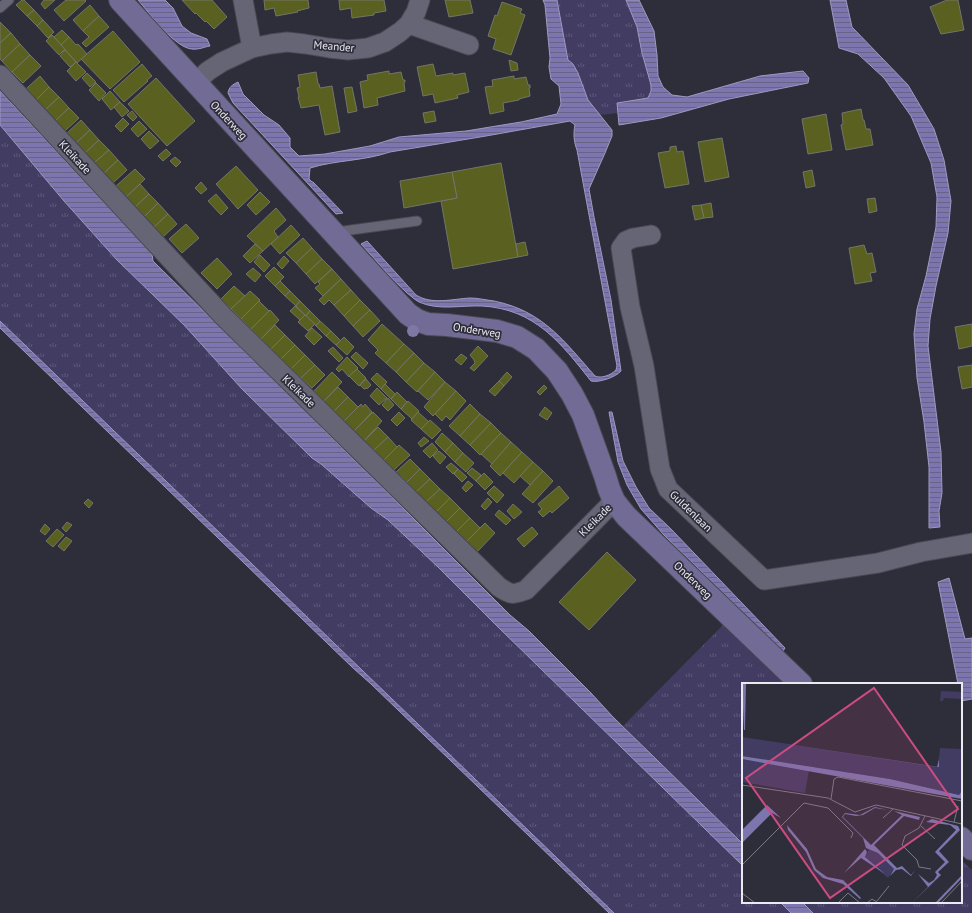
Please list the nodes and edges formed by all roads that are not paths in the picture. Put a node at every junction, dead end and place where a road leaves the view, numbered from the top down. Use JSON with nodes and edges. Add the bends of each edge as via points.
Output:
{"nodes":[{"id":1,"x":9,"y":0,"type":"edge"},
{"id":2,"x":120,"y":0,"type":"edge"},
{"id":3,"x":243,"y":0,"type":"edge"},
{"id":4,"x":420,"y":0,"type":"edge"},
{"id":5,"x":0,"y":8,"type":"edge"},
{"id":6,"x":409,"y":24,"type":"junction"},
{"id":7,"x":469,"y":45,"type":"dead end"},
{"id":8,"x":252,"y":48,"type":"junction"},
{"id":9,"x":0,"y":75,"type":"edge"},
{"id":10,"x":195,"y":83,"type":"junction"},
{"id":11,"x":417,"y":221,"type":"dead end"},
{"id":12,"x":333,"y":232,"type":"junction"},
{"id":13,"x":650,"y":235,"type":"dead end"},
{"id":14,"x":614,"y":501,"type":"junction"},
{"id":15,"x":972,"y":543,"type":"edge"},
{"id":16,"x":801,"y":683,"type":"edge"},
{"id":17,"x":962,"y":839,"type":"edge"},
{"id":18,"x":972,"y":849,"type":"edge"}],
"edges":[{"from":1,"to":5,"type":"lane"},
{"from":2,"to":10,"type":"street","name":"Onderweg"},
{"from":3,"to":8,"type":"street"},
{"from":4,"to":6,"type":"street","name":"Meander"},
{"from":6,"to":7,"type":"street"},
{"from":6,"to":8,"type":"street","name":"Meander","via":[[385,42],[368,48],[348,50],[287,42]]},
{"from":8,"to":10,"type":"street","name":"Meander","via":[[222,62]]},
{"from":9,"to":14,"type":"street","name":"Kleikade","via":[[223,316],[499,587],[508,593],[517,594],[526,590]]},
{"from":10,"to":12,"type":"street","name":"Onderweg"},
{"from":11,"to":12,"type":"lane"},
{"from":12,"to":14,"type":"street","name":"Onderweg","via":[[408,314],[417,320],[428,324],[497,331],[517,337],[536,349],[557,371],[583,415]]},
{"from":13,"to":15,"type":"street","name":"Guldenlaan","via":[[626,241],[621,248],[630,307],[644,366],[660,469],[668,489],[764,580],[878,563]]},
{"from":14,"to":16,"type":"street","name":"Onderweg","via":[[626,516]]},
{"from":17,"to":18,"type":"street"}]}
